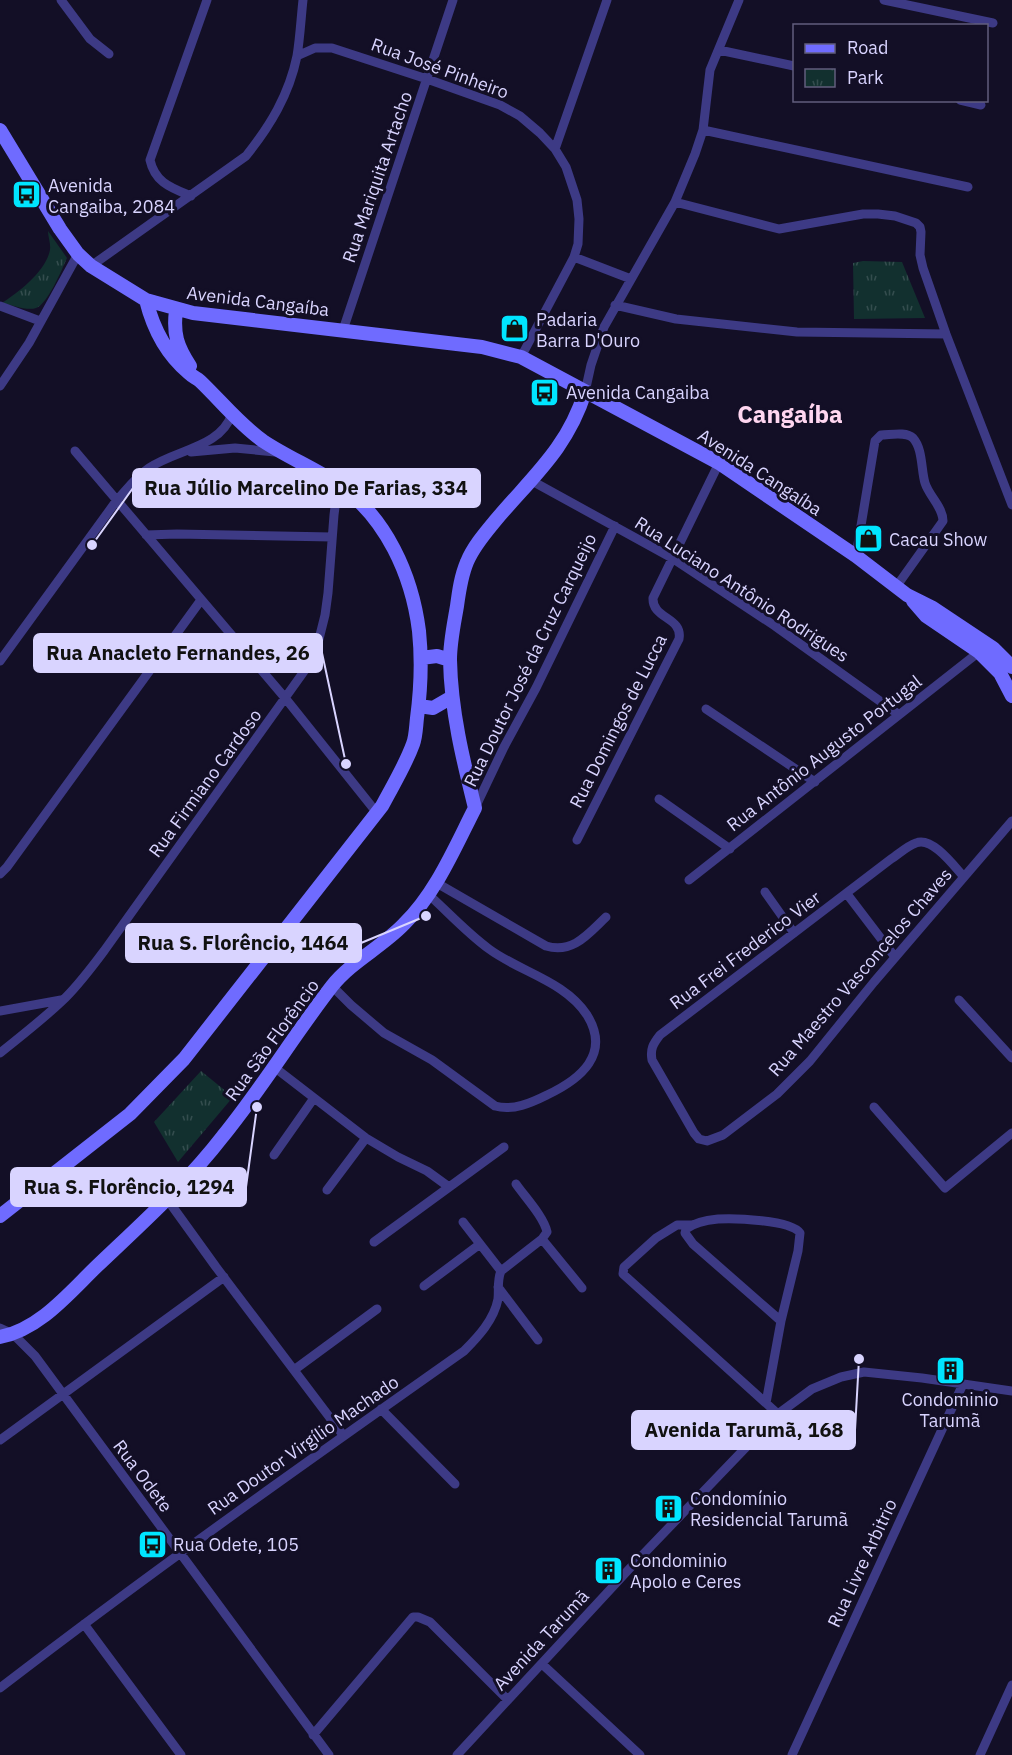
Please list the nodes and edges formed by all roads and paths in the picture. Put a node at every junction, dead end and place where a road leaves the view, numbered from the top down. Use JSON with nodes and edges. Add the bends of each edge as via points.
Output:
{"nodes":[{"id":1,"x":62,"y":0,"type":"edge"},
{"id":2,"x":207,"y":0,"type":"edge"},
{"id":3,"x":303,"y":0,"type":"edge"},
{"id":4,"x":453,"y":0,"type":"edge"},
{"id":5,"x":606,"y":0,"type":"edge"},
{"id":6,"x":739,"y":0,"type":"edge"},
{"id":7,"x":884,"y":0,"type":"edge"},
{"id":8,"x":993,"y":23,"type":"dead end"},
{"id":9,"x":719,"y":50,"type":"junction"},
{"id":10,"x":109,"y":54,"type":"dead end"},
{"id":11,"x":297,"y":56,"type":"junction"},
{"id":12,"x":793,"y":66,"type":"edge"},
{"id":13,"x":427,"y":79,"type":"junction"},
{"id":14,"x":968,"y":102,"type":"edge"},
{"id":15,"x":981,"y":105,"type":"dead end"},
{"id":16,"x":0,"y":130,"type":"edge"},
{"id":17,"x":704,"y":130,"type":"junction"},
{"id":18,"x":555,"y":149,"type":"junction"},
{"id":19,"x":968,"y":187,"type":"dead end"},
{"id":20,"x":191,"y":196,"type":"junction"},
{"id":21,"x":675,"y":202,"type":"junction"},
{"id":22,"x":78,"y":254,"type":"junction"},
{"id":23,"x":574,"y":257,"type":"junction"},
{"id":24,"x":92,"y":267,"type":"junction"},
{"id":25,"x":631,"y":279,"type":"junction"},
{"id":26,"x":146,"y":300,"type":"junction"},
{"id":27,"x":615,"y":304,"type":"junction"},
{"id":28,"x":0,"y":306,"type":"edge"},
{"id":29,"x":176,"y":310,"type":"junction"},
{"id":30,"x":40,"y":321,"type":"junction"},
{"id":31,"x":343,"y":330,"type":"junction"},
{"id":32,"x":946,"y":334,"type":"junction"},
{"id":33,"x":521,"y":357,"type":"junction"},
{"id":34,"x":199,"y":381,"type":"junction"},
{"id":35,"x":0,"y":386,"type":"edge"},
{"id":36,"x":585,"y":392,"type":"junction"},
{"id":37,"x":232,"y":414,"type":"junction"},
{"id":38,"x":75,"y":451,"type":"dead end"},
{"id":39,"x":282,"y":453,"type":"junction"},
{"id":40,"x":176,"y":454,"type":"junction"},
{"id":41,"x":720,"y":463,"type":"junction"},
{"id":42,"x":532,"y":481,"type":"junction"},
{"id":43,"x":338,"y":484,"type":"junction"},
{"id":44,"x":117,"y":500,"type":"junction"},
{"id":45,"x":1012,"y":505,"type":"edge"},
{"id":46,"x":615,"y":526,"type":"junction"},
{"id":47,"x":146,"y":535,"type":"junction"},
{"id":48,"x":332,"y":537,"type":"junction"},
{"id":49,"x":856,"y":556,"type":"junction"},
{"id":50,"x":672,"y":558,"type":"junction"},
{"id":51,"x":902,"y":591,"type":"junction"},
{"id":52,"x":201,"y":600,"type":"junction"},
{"id":53,"x":979,"y":652,"type":"junction"},
{"id":54,"x":421,"y":658,"type":"junction"},
{"id":55,"x":450,"y":660,"type":"junction"},
{"id":56,"x":0,"y":661,"type":"edge"},
{"id":57,"x":1012,"y":667,"type":"edge"},
{"id":58,"x":1010,"y":687,"type":"edge"},
{"id":59,"x":452,"y":697,"type":"junction"},
{"id":60,"x":285,"y":699,"type":"junction"},
{"id":61,"x":419,"y":706,"type":"junction"},
{"id":62,"x":706,"y":709,"type":"dead end"},
{"id":63,"x":898,"y":714,"type":"junction"},
{"id":64,"x":815,"y":782,"type":"junction"},
{"id":65,"x":659,"y":799,"type":"dead end"},
{"id":66,"x":475,"y":808,"type":"junction"},
{"id":67,"x":376,"y":813,"type":"junction"},
{"id":68,"x":1012,"y":821,"type":"edge"},
{"id":69,"x":577,"y":840,"type":"dead end"},
{"id":70,"x":730,"y":849,"type":"junction"},
{"id":71,"x":0,"y":874,"type":"edge"},
{"id":72,"x":964,"y":877,"type":"junction"},
{"id":73,"x":689,"y":880,"type":"dead end"},
{"id":74,"x":432,"y":888,"type":"junction"},
{"id":75,"x":765,"y":892,"type":"dead end"},
{"id":76,"x":847,"y":894,"type":"junction"},
{"id":77,"x":606,"y":917,"type":"dead end"},
{"id":78,"x":794,"y":933,"type":"junction"},
{"id":79,"x":895,"y":957,"type":"junction"},
{"id":80,"x":332,"y":986,"type":"junction"},
{"id":81,"x":63,"y":1000,"type":"junction"},
{"id":82,"x":959,"y":1000,"type":"dead end"},
{"id":83,"x":0,"y":1011,"type":"edge"},
{"id":84,"x":0,"y":1053,"type":"edge"},
{"id":85,"x":1012,"y":1058,"type":"edge"},
{"id":86,"x":274,"y":1068,"type":"junction"},
{"id":87,"x":314,"y":1098,"type":"junction"},
{"id":88,"x":874,"y":1107,"type":"dead end"},
{"id":89,"x":1012,"y":1133,"type":"edge"},
{"id":90,"x":723,"y":1135,"type":"joint"},
{"id":91,"x":366,"y":1138,"type":"junction"},
{"id":92,"x":504,"y":1147,"type":"dead end"},
{"id":93,"x":274,"y":1155,"type":"dead end"},
{"id":94,"x":516,"y":1184,"type":"dead end"},
{"id":95,"x":450,"y":1187,"type":"junction"},
{"id":96,"x":327,"y":1190,"type":"dead end"},
{"id":97,"x":167,"y":1199,"type":"junction"},
{"id":98,"x":0,"y":1216,"type":"edge"},
{"id":99,"x":463,"y":1222,"type":"dead end"},
{"id":100,"x":692,"y":1225,"type":"junction"},
{"id":101,"x":542,"y":1239,"type":"junction"},
{"id":102,"x":374,"y":1242,"type":"dead end"},
{"id":103,"x":480,"y":1244,"type":"junction"},
{"id":104,"x":501,"y":1271,"type":"junction"},
{"id":105,"x":224,"y":1277,"type":"junction"},
{"id":106,"x":424,"y":1286,"type":"dead end"},
{"id":107,"x":498,"y":1287,"type":"junction"},
{"id":108,"x":582,"y":1288,"type":"dead end"},
{"id":109,"x":377,"y":1309,"type":"dead end"},
{"id":110,"x":781,"y":1321,"type":"junction"},
{"id":111,"x":4,"y":1333,"type":"edge"},
{"id":112,"x":538,"y":1340,"type":"dead end"},
{"id":113,"x":294,"y":1370,"type":"junction"},
{"id":114,"x":963,"y":1384,"type":"junction"},
{"id":115,"x":1012,"y":1391,"type":"edge"},
{"id":116,"x":62,"y":1394,"type":"junction"},
{"id":117,"x":766,"y":1403,"type":"junction"},
{"id":118,"x":381,"y":1409,"type":"junction"},
{"id":119,"x":778,"y":1414,"type":"junction"},
{"id":120,"x":343,"y":1436,"type":"junction"},
{"id":121,"x":0,"y":1440,"type":"edge"},
{"id":122,"x":455,"y":1484,"type":"dead end"},
{"id":123,"x":180,"y":1553,"type":"junction"},
{"id":124,"x":84,"y":1624,"type":"junction"},
{"id":125,"x":542,"y":1664,"type":"junction"},
{"id":126,"x":1012,"y":1685,"type":"edge"},
{"id":127,"x":0,"y":1688,"type":"edge"},
{"id":128,"x":507,"y":1700,"type":"junction"},
{"id":129,"x":313,"y":1735,"type":"junction"},
{"id":130,"x":181,"y":1755,"type":"edge"},
{"id":131,"x":329,"y":1755,"type":"edge"},
{"id":132,"x":457,"y":1755,"type":"edge"},
{"id":133,"x":640,"y":1755,"type":"edge"},
{"id":134,"x":792,"y":1755,"type":"edge"},
{"id":135,"x":980,"y":1755,"type":"edge"}],
"edges":[{"from":1,"to":10,"type":"street","via":[[90,39]]},
{"from":2,"to":20,"type":"street","via":[[150,160],[159,180]]},
{"from":3,"to":11,"type":"street"},
{"from":4,"to":13,"type":"street","name":"Rua Mariquita Artacho"},
{"from":5,"to":18,"type":"street"},
{"from":6,"to":9,"type":"street"},
{"from":7,"to":8,"type":"street"},
{"from":9,"to":12,"type":"street"},
{"from":9,"to":17,"type":"street","via":[[710,70]]},
{"from":11,"to":13,"type":"street","name":"Rua José Pinheiro","via":[[315,48],[332,48]]},
{"from":11,"to":20,"type":"street","via":[[289,83],[264,134],[246,156]]},
{"from":13,"to":18,"type":"street","name":"Rua José Pinheiro","via":[[500,105],[520,116]]},
{"from":13,"to":31,"type":"street","name":"Rua Mariquita Artacho"},
{"from":14,"to":15,"type":"street"},
{"from":16,"to":22,"type":"street","name":"Avenida Cangaíba"},
{"from":17,"to":19,"type":"street"},
{"from":17,"to":21,"type":"street"},
{"from":18,"to":23,"type":"street","name":"Rua José Pinheiro","via":[[577,200],[578,244]]},
{"from":20,"to":24,"type":"street"},
{"from":21,"to":25,"type":"street"},
{"from":21,"to":32,"type":"street","via":[[779,229],[863,214],[909,220],[920,227],[921,261]]},
{"from":22,"to":24,"type":"street","name":"Avenida Cangaíba"},
{"from":22,"to":30,"type":"street"},
{"from":23,"to":25,"type":"street"},
{"from":23,"to":33,"type":"street","name":"Rua José Pinheiro"},
{"from":24,"to":26,"type":"street","name":"Avenida Cangaíba"},
{"from":25,"to":27,"type":"street"},
{"from":26,"to":29,"type":"street","name":"Avenida Cangaíba"},
{"from":26,"to":34,"type":"street","via":[[151,321],[167,349]]},
{"from":27,"to":32,"type":"street","via":[[676,319],[797,332]]},
{"from":27,"to":36,"type":"street","via":[[601,335]]},
{"from":28,"to":30,"type":"street"},
{"from":29,"to":31,"type":"street","name":"Avenida Cangaíba"},
{"from":29,"to":34,"type":"street","via":[[177,343]]},
{"from":30,"to":35,"type":"street"},
{"from":31,"to":33,"type":"street","name":"Avenida Cangaíba","via":[[482,347]]},
{"from":32,"to":45,"type":"street"},
{"from":33,"to":36,"type":"street","name":"Avenida Cangaíba"},
{"from":34,"to":37,"type":"street"},
{"from":36,"to":41,"type":"street","name":"Avenida Cangaíba"},
{"from":36,"to":42,"type":"street","via":[[567,436]]},
{"from":37,"to":39,"type":"street"},
{"from":37,"to":40,"type":"street","via":[[229,424],[213,438]]},
{"from":38,"to":44,"type":"street"},
{"from":39,"to":40,"type":"street","via":[[235,448]]},
{"from":39,"to":43,"type":"street"},
{"from":40,"to":44,"type":"street","via":[[136,478]]},
{"from":41,"to":49,"type":"street","name":"Avenida Cangaíba"},
{"from":41,"to":50,"type":"street","name":"Rua Domingos de Lucca"},
{"from":42,"to":46,"type":"street","name":"Rua Luciano Antônio Rodrigues"},
{"from":42,"to":55,"type":"street","via":[[495,521],[467,561],[460,583]]},
{"from":43,"to":48,"type":"street","name":"Rua Firmiano Cardoso"},
{"from":43,"to":54,"type":"street","via":[[364,506],[385,532],[403,568],[417,613]]},
{"from":44,"to":47,"type":"street"},
{"from":44,"to":56,"type":"street"},
{"from":46,"to":50,"type":"street","name":"Rua Luciano Antônio Rodrigues"},
{"from":46,"to":66,"type":"street","name":"Rua Doutor José da Cruz Carqueijo"},
{"from":47,"to":48,"type":"street"},
{"from":47,"to":52,"type":"street"},
{"from":48,"to":60,"type":"street","name":"Rua Firmiano Cardoso","via":[[328,594],[319,639],[305,670]]},
{"from":49,"to":51,"type":"street","name":"Avenida Cangaíba"},
{"from":49,"to":51,"type":"street","via":[[875,441],[881,435],[909,436],[919,449],[924,481],[943,521]]},
{"from":50,"to":63,"type":"street","name":"Rua Luciano Antônio Rodrigues","via":[[776,626]]},
{"from":50,"to":69,"type":"street","name":"Rua Domingos de Lucca","via":[[653,603],[657,611],[675,622],[679,639]]},
{"from":51,"to":53,"type":"street","name":"Avenida Cangaíba","via":[[926,616]]},
{"from":51,"to":57,"type":"street","name":"Avenida Cangaíba","via":[[993,648]]},
{"from":52,"to":60,"type":"street"},
{"from":52,"to":71,"type":"street"},
{"from":53,"to":58,"type":"street","name":"Avenida Cangaíba"},
{"from":53,"to":63,"type":"street","name":"Rua Antônio Augusto Portugal"},
{"from":54,"to":55,"type":"street","via":[[437,656]]},
{"from":54,"to":61,"type":"street"},
{"from":55,"to":59,"type":"street"},
{"from":59,"to":61,"type":"street","via":[[433,708]]},
{"from":59,"to":66,"type":"street"},
{"from":60,"to":67,"type":"street"},
{"from":60,"to":81,"type":"street","name":"Rua Firmiano Cardoso","via":[[104,951]]},
{"from":61,"to":67,"type":"street","via":[[414,742]]},
{"from":62,"to":64,"type":"street"},
{"from":63,"to":64,"type":"street","name":"Rua Antônio Augusto Portugal"},
{"from":64,"to":70,"type":"street","name":"Rua Antônio Augusto Portugal"},
{"from":65,"to":70,"type":"street"},
{"from":66,"to":74,"type":"street","name":"Rua São Florêncio"},
{"from":67,"to":98,"type":"street","via":[[184,1059],[130,1114]]},
{"from":68,"to":72,"type":"street","name":"Rua Maestro Vasconcelos Chaves"},
{"from":70,"to":73,"type":"street","name":"Rua Antônio Augusto Portugal"},
{"from":72,"to":76,"type":"street","name":"Rua Frei Frederico Vier","via":[[938,849],[923,841],[916,842]]},
{"from":72,"to":79,"type":"street","name":"Rua Maestro Vasconcelos Chaves"},
{"from":74,"to":77,"type":"street","via":[[557,950],[580,941]]},
{"from":74,"to":80,"type":"street","name":"Rua São Florêncio","via":[[405,924]]},
{"from":74,"to":80,"type":"street","via":[[490,949],[576,1002],[596,1036],[595,1049],[584,1072],[539,1099],[506,1109],[495,1106],[432,1060],[384,1033]]},
{"from":75,"to":78,"type":"street"},
{"from":76,"to":78,"type":"street","name":"Rua Frei Frederico Vier"},
{"from":76,"to":79,"type":"street"},
{"from":78,"to":90,"type":"street","name":"Rua Frei Frederico Vier","via":[[660,1035],[651,1051],[652,1060],[694,1133],[706,1141]]},
{"from":79,"to":90,"type":"street","name":"Rua Maestro Vasconcelos Chaves","via":[[810,1061],[777,1094]]},
{"from":80,"to":86,"type":"street","name":"Rua São Florêncio"},
{"from":81,"to":83,"type":"street"},
{"from":81,"to":84,"type":"street","name":"Rua Firmiano Cardoso"},
{"from":82,"to":85,"type":"street"},
{"from":86,"to":87,"type":"street"},
{"from":86,"to":97,"type":"street","name":"Rua São Florêncio","via":[[222,1138]]},
{"from":87,"to":91,"type":"street"},
{"from":87,"to":93,"type":"street"},
{"from":88,"to":89,"type":"street","via":[[945,1188]]},
{"from":91,"to":95,"type":"street"},
{"from":91,"to":96,"type":"street"},
{"from":92,"to":95,"type":"street"},
{"from":94,"to":101,"type":"street","via":[[547,1228]]},
{"from":95,"to":102,"type":"street"},
{"from":97,"to":105,"type":"street"},
{"from":97,"to":111,"type":"street","name":"Rua São Florêncio","via":[[37,1321]]},
{"from":99,"to":103,"type":"street"},
{"from":100,"to":110,"type":"street","via":[[685,1233],[693,1244]]},
{"from":100,"to":110,"type":"street","via":[[741,1219],[797,1229],[801,1237]]},
{"from":100,"to":117,"type":"street","via":[[677,1225],[656,1238],[624,1267],[623,1274]]},
{"from":101,"to":104,"type":"street"},
{"from":101,"to":108,"type":"street"},
{"from":103,"to":104,"type":"street"},
{"from":103,"to":106,"type":"street"},
{"from":104,"to":107,"type":"street","name":"Rua Doutor Virgílio Machado"},
{"from":105,"to":113,"type":"street"},
{"from":105,"to":116,"type":"street"},
{"from":107,"to":112,"type":"street"},
{"from":107,"to":118,"type":"street","name":"Rua Doutor Virgílio Machado","via":[[492,1315],[477,1338]]},
{"from":109,"to":113,"type":"street"},
{"from":110,"to":117,"type":"street"},
{"from":111,"to":116,"type":"street","name":"Rua Odete","via":[[35,1356]]},
{"from":113,"to":120,"type":"street"},
{"from":114,"to":115,"type":"street","name":"Avenida Tarumã"},
{"from":114,"to":119,"type":"street","name":"Avenida Tarumã","via":[[864,1372],[820,1385]]},
{"from":114,"to":134,"type":"street","name":"Rua Livre Arbitrio"},
{"from":116,"to":121,"type":"street"},
{"from":116,"to":123,"type":"street","name":"Rua Odete"},
{"from":117,"to":119,"type":"street"},
{"from":118,"to":120,"type":"street","name":"Rua Doutor Virgílio Machado"},
{"from":118,"to":122,"type":"street"},
{"from":119,"to":125,"type":"street","name":"Avenida Tarumã"},
{"from":120,"to":123,"type":"street","name":"Rua Doutor Virgílio Machado"},
{"from":123,"to":124,"type":"street","name":"Rua Doutor Virgílio Machado"},
{"from":123,"to":129,"type":"street","name":"Rua Odete"},
{"from":124,"to":127,"type":"street","name":"Rua Doutor Virgílio Machado"},
{"from":124,"to":130,"type":"street"},
{"from":125,"to":128,"type":"street","name":"Avenida Tarumã"},
{"from":125,"to":133,"type":"street"},
{"from":126,"to":135,"type":"street"},
{"from":128,"to":129,"type":"street","via":[[430,1622],[413,1617]]},
{"from":128,"to":132,"type":"street","name":"Avenida Tarumã"},
{"from":129,"to":131,"type":"street","name":"Rua Odete"}]}
